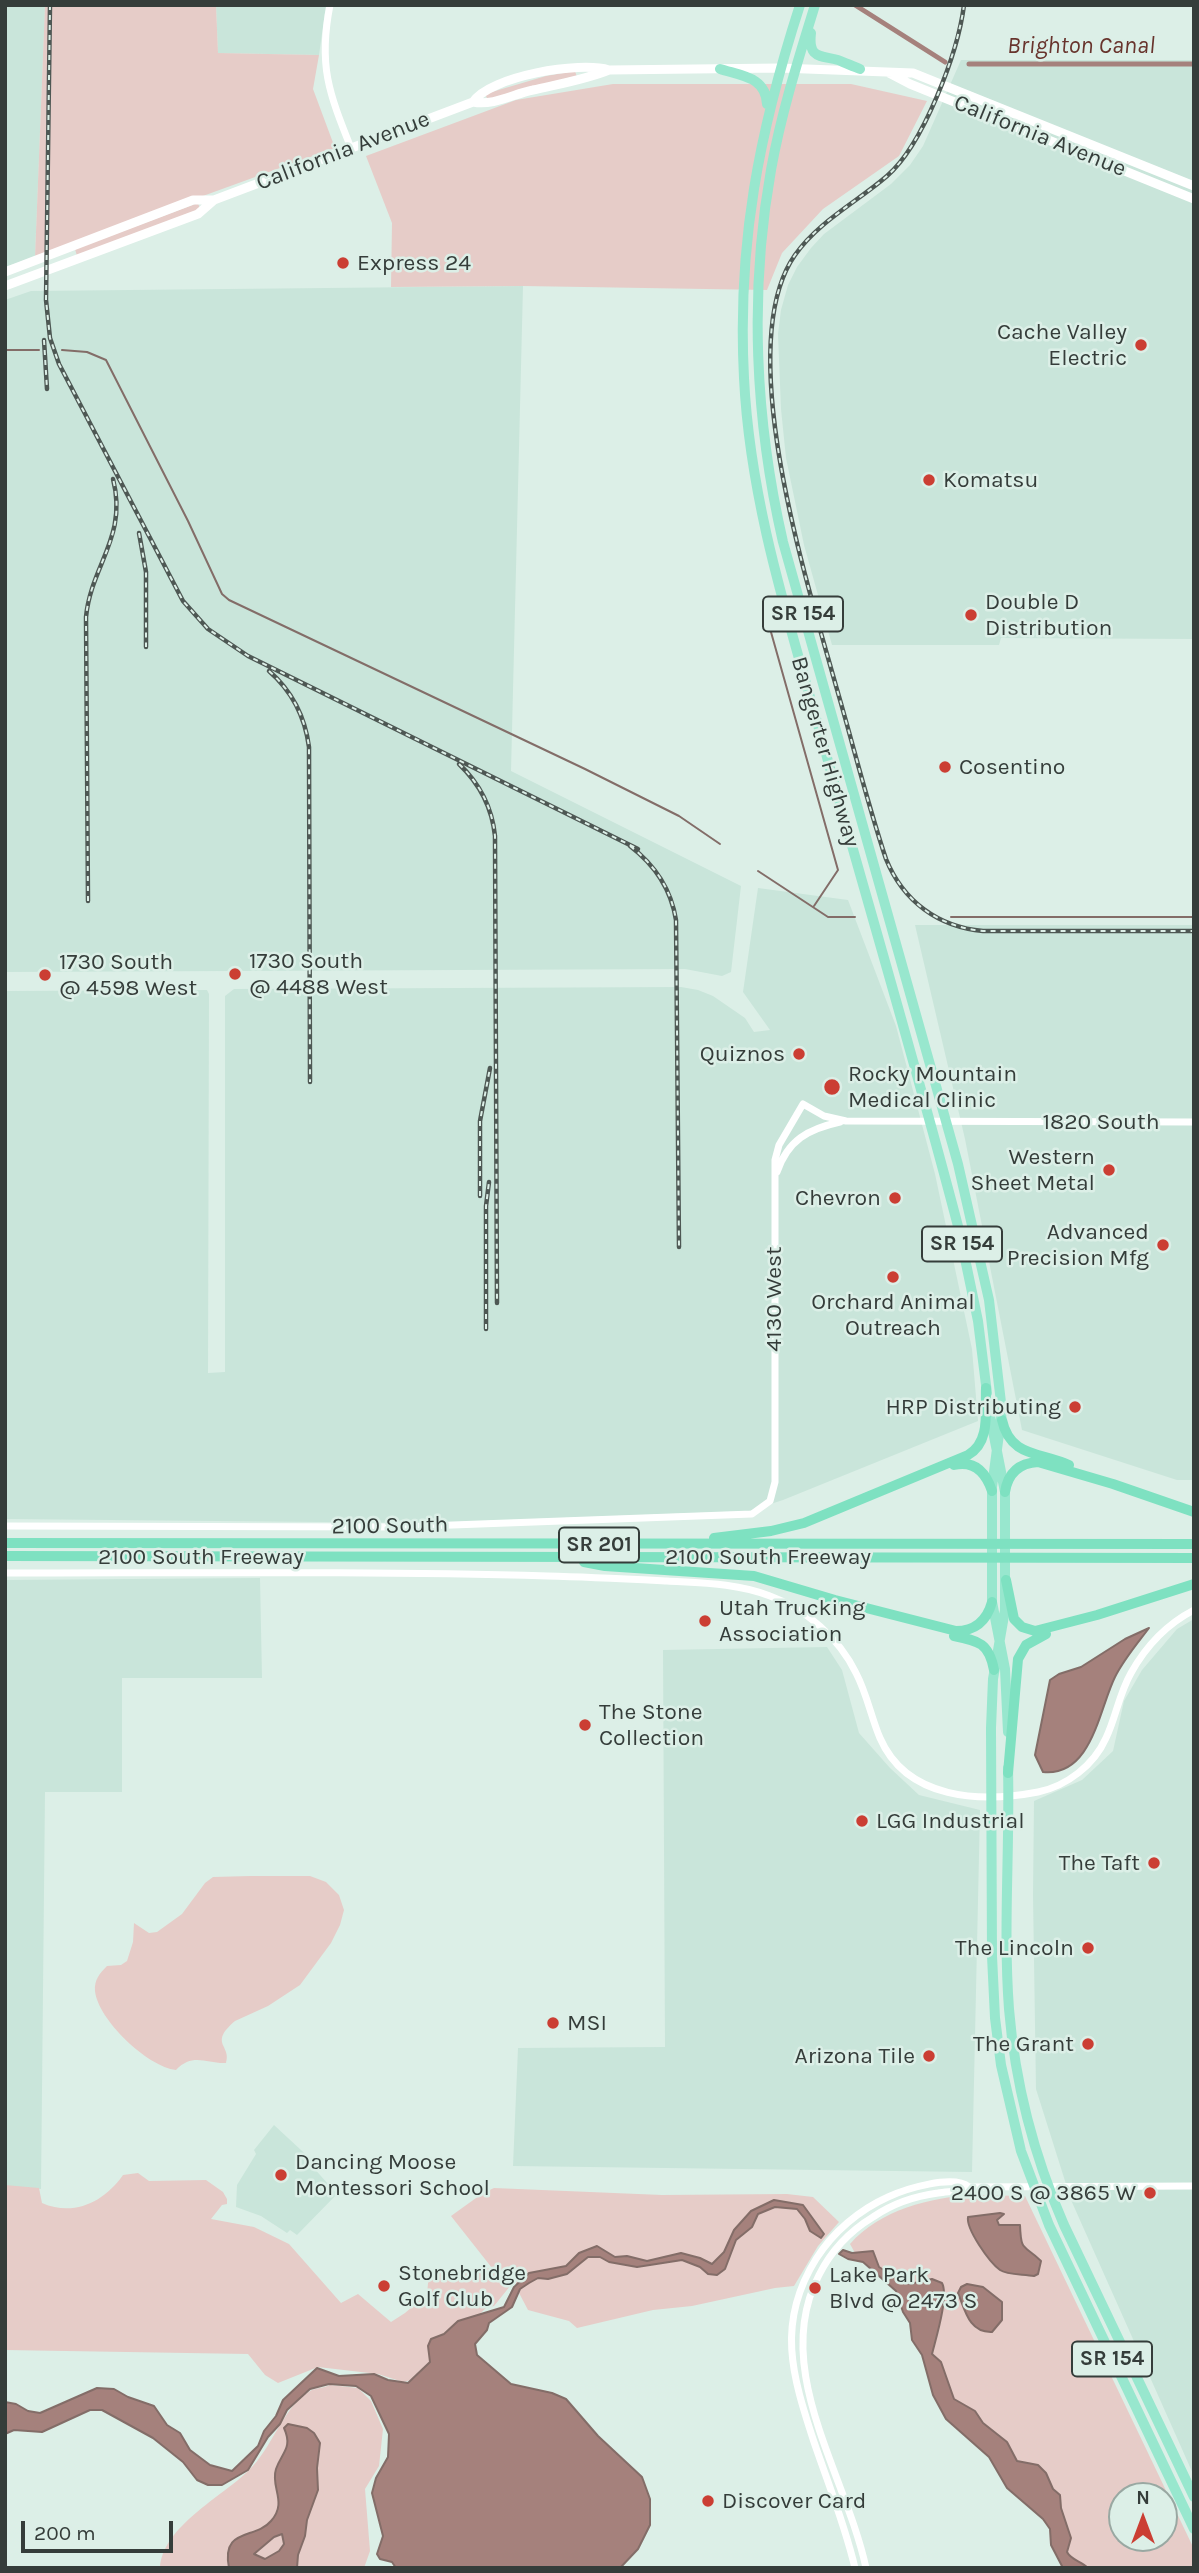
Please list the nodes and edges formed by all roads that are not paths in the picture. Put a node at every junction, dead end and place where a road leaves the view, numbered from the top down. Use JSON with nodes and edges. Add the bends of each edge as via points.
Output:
{"nodes":[{"id":1,"x":330,"y":5,"type":"edge"},
{"id":2,"x":800,"y":5,"type":"edge"},
{"id":3,"x":815,"y":5,"type":"edge"},
{"id":4,"x":811,"y":19,"type":"junction"},
{"id":5,"x":780,"y":68,"type":"junction"},
{"id":6,"x":720,"y":69,"type":"junction"},
{"id":7,"x":795,"y":69,"type":"junction"},
{"id":8,"x":860,"y":69,"type":"junction"},
{"id":9,"x":609,"y":70,"type":"junction"},
{"id":10,"x":887,"y":73,"type":"junction"},
{"id":11,"x":473,"y":102,"type":"junction"},
{"id":12,"x":768,"y":112,"type":"junction"},
{"id":13,"x":351,"y":148,"type":"junction"},
{"id":14,"x":1194,"y":186,"type":"edge"},
{"id":15,"x":1194,"y":198,"type":"edge"},
{"id":16,"x":214,"y":200,"type":"junction"},
{"id":17,"x":5,"y":272,"type":"edge"},
{"id":18,"x":5,"y":286,"type":"edge"},
{"id":19,"x":803,"y":1104,"type":"joint"},
{"id":20,"x":846,"y":1121,"type":"junction"},
{"id":21,"x":931,"y":1122,"type":"junction"},
{"id":22,"x":946,"y":1122,"type":"junction"},
{"id":23,"x":1194,"y":1122,"type":"edge"},
{"id":24,"x":774,"y":1182,"type":"junction"},
{"id":25,"x":986,"y":1388,"type":"junction"},
{"id":26,"x":1002,"y":1420,"type":"junction"},
{"id":27,"x":998,"y":1451,"type":"junction"},
{"id":28,"x":915,"y":1479,"type":"junction"},
{"id":29,"x":1114,"y":1484,"type":"junction"},
{"id":30,"x":992,"y":1491,"type":"junction"},
{"id":31,"x":1005,"y":1492,"type":"junction"},
{"id":32,"x":770,"y":1501,"type":"joint"},
{"id":33,"x":1194,"y":1512,"type":"edge"},
{"id":34,"x":5,"y":1526,"type":"edge"},
{"id":35,"x":5,"y":1543,"type":"edge"},
{"id":36,"x":1194,"y":1544,"type":"edge"},
{"id":37,"x":539,"y":1545,"type":"junction"},
{"id":38,"x":5,"y":1556,"type":"edge"},
{"id":39,"x":561,"y":1557,"type":"junction"},
{"id":40,"x":1194,"y":1558,"type":"edge"},
{"id":41,"x":5,"y":1573,"type":"edge"},
{"id":42,"x":1006,"y":1580,"type":"junction"},
{"id":43,"x":1194,"y":1584,"type":"edge"},
{"id":44,"x":992,"y":1602,"type":"junction"},
{"id":45,"x":865,"y":1606,"type":"junction"},
{"id":46,"x":1194,"y":1609,"type":"edge"},
{"id":47,"x":1097,"y":1615,"type":"junction"},
{"id":48,"x":1000,"y":1643,"type":"junction"},
{"id":49,"x":994,"y":1670,"type":"junction"},
{"id":50,"x":1008,"y":1773,"type":"junction"},
{"id":51,"x":991,"y":1795,"type":"junction"},
{"id":52,"x":1008,"y":1795,"type":"junction"},
{"id":53,"x":1194,"y":2186,"type":"edge"},
{"id":54,"x":969,"y":2187,"type":"junction"},
{"id":55,"x":1034,"y":2187,"type":"junction"},
{"id":56,"x":1048,"y":2187,"type":"junction"},
{"id":57,"x":1194,"y":2497,"type":"edge"},
{"id":58,"x":1194,"y":2529,"type":"edge"},
{"id":59,"x":855,"y":2568,"type":"edge"},
{"id":60,"x":866,"y":2568,"type":"edge"}],
"edges":[{"from":1,"to":13,"type":"street","via":[[324,44],[327,80]]},
{"from":2,"to":5,"type":"highway","name":"Bangerter Highway","number":"SR 154"},
{"from":3,"to":4,"type":"highway","name":"Bangerter Highway","number":"SR 154"},
{"from":4,"to":7,"type":"highway","name":"Bangerter Highway","number":"SR 154"},
{"from":4,"to":8,"type":"highway","via":[[810,43],[815,54]]},
{"from":5,"to":6,"type":"main road","name":"California Avenue"},
{"from":5,"to":7,"type":"main road","name":"California Avenue"},
{"from":5,"to":12,"type":"highway","name":"Bangerter Highway","number":"SR 154"},
{"from":6,"to":9,"type":"main road","name":"California Avenue"},
{"from":6,"to":12,"type":"highway","via":[[760,83]]},
{"from":7,"to":8,"type":"main road","name":"California Avenue"},
{"from":7,"to":22,"type":"highway","name":"Bangerter Highway","number":"SR 154","via":[[771,172],[760,254],[758,363],[768,468],[789,565]]},
{"from":8,"to":10,"type":"main road","name":"California Avenue"},
{"from":9,"to":11,"type":"main road","name":"California Avenue","via":[[490,103]]},
{"from":9,"to":11,"type":"main road","name":"California Avenue","via":[[583,66],[529,76],[484,91]]},
{"from":10,"to":14,"type":"main road","name":"California Avenue","via":[[912,73]]},
{"from":10,"to":15,"type":"main road","name":"California Avenue"},
{"from":11,"to":13,"type":"main road","name":"California Avenue"},
{"from":12,"to":21,"type":"highway","name":"Bangerter Highway","number":"SR 154","via":[[753,188],[743,282],[744,376],[754,475],[773,567]]},
{"from":13,"to":16,"type":"main road","name":"California Avenue"},
{"from":16,"to":17,"type":"main road","name":"California Avenue","via":[[193,200]]},
{"from":16,"to":18,"type":"main road","name":"California Avenue","via":[[198,214]]},
{"from":19,"to":20,"type":"street","name":"1820 South"},
{"from":19,"to":24,"type":"street","name":"4130 West","via":[[779,1145]]},
{"from":20,"to":21,"type":"street","name":"1820 South"},
{"from":20,"to":24,"type":"street","via":[[801,1135],[781,1160]]},
{"from":21,"to":22,"type":"street","name":"1820 South"},
{"from":21,"to":25,"type":"highway","name":"Bangerter Highway","number":"SR 154","via":[[968,1268]]},
{"from":22,"to":23,"type":"street","name":"1820 South"},
{"from":22,"to":26,"type":"highway","name":"Bangerter Highway","number":"SR 154","via":[[989,1300]]},
{"from":24,"to":32,"type":"street","name":"4130 West","via":[[775,1482]]},
{"from":25,"to":27,"type":"highway","name":"Bangerter Highway","number":"SR 154"},
{"from":25,"to":28,"type":"highway","via":[[981,1445]]},
{"from":26,"to":27,"type":"highway","name":"Bangerter Highway","number":"SR 154"},
{"from":26,"to":29,"type":"highway","via":[[1006,1435],[1018,1448]]},
{"from":27,"to":30,"type":"highway","name":"Bangerter Highway","number":"SR 154"},
{"from":27,"to":31,"type":"highway","name":"Bangerter Highway","number":"SR 154"},
{"from":28,"to":30,"type":"highway","via":[[965,1463],[983,1472]]},
{"from":28,"to":37,"type":"highway","via":[[804,1523],[771,1531],[690,1540]]},
{"from":29,"to":31,"type":"highway","via":[[1032,1462],[1012,1473]]},
{"from":29,"to":33,"type":"highway"},
{"from":30,"to":44,"type":"highway","name":"Bangerter Highway","number":"SR 154"},
{"from":31,"to":42,"type":"highway","name":"Bangerter Highway","number":"SR 154"},
{"from":32,"to":34,"type":"street","name":"2100 South","via":[[758,1511],[743,1514],[429,1526]]},
{"from":35,"to":37,"type":"highway","name":"2100 South Freeway","number":"SR 201"},
{"from":36,"to":37,"type":"highway","name":"2100 South Freeway","number":"SR 201"},
{"from":38,"to":39,"type":"highway","name":"2100 South Freeway","number":"SR 201"},
{"from":39,"to":40,"type":"highway","name":"2100 South Freeway","number":"SR 201"},
{"from":39,"to":45,"type":"highway","via":[[605,1566],[754,1576]]},
{"from":41,"to":51,"type":"street","via":[[506,1575],[747,1589],[790,1605],[840,1647],[861,1682],[881,1740],[909,1776],[946,1794]]},
{"from":42,"to":47,"type":"highway","via":[[1014,1619],[1031,1631]]},
{"from":42,"to":48,"type":"highway","name":"Bangerter Highway","number":"SR 154"},
{"from":43,"to":47,"type":"highway"},
{"from":44,"to":45,"type":"highway","via":[[980,1624],[960,1631]]},
{"from":44,"to":48,"type":"highway","name":"Bangerter Highway","number":"SR 154"},
{"from":45,"to":49,"type":"highway","via":[[979,1642],[990,1654]]},
{"from":46,"to":52,"type":"street","via":[[1146,1650],[1121,1693],[1107,1737],[1082,1770],[1057,1787]]},
{"from":47,"to":50,"type":"highway","via":[[1037,1637],[1020,1654]]},
{"from":48,"to":49,"type":"highway","name":"Bangerter Highway","number":"SR 154"},
{"from":48,"to":50,"type":"highway","name":"Bangerter Highway","number":"SR 154","via":[[1007,1688]]},
{"from":49,"to":51,"type":"highway","name":"Bangerter Highway","number":"SR 154"},
{"from":50,"to":52,"type":"highway","name":"Bangerter Highway","number":"SR 154"},
{"from":51,"to":52,"type":"street"},
{"from":51,"to":55,"type":"highway","name":"Bangerter Highway","number":"SR 154","via":[[997,2031],[1013,2118]]},
{"from":52,"to":56,"type":"highway","name":"Bangerter Highway","number":"SR 154","via":[[1011,2030],[1027,2117]]},
{"from":53,"to":56,"type":"street"},
{"from":54,"to":55,"type":"street"},
{"from":54,"to":59,"type":"street","via":[[950,2183],[915,2188],[864,2210],[824,2248],[797,2302],[791,2337],[794,2376]]},
{"from":54,"to":60,"type":"street","via":[[908,2200],[863,2223],[825,2264],[806,2308],[804,2375]]},
{"from":55,"to":56,"type":"street"},
{"from":55,"to":58,"type":"highway","name":"Bangerter Highway","number":"SR 154","via":[[1068,2268]]},
{"from":56,"to":57,"type":"highway","name":"Bangerter Highway","number":"SR 154"}]}
